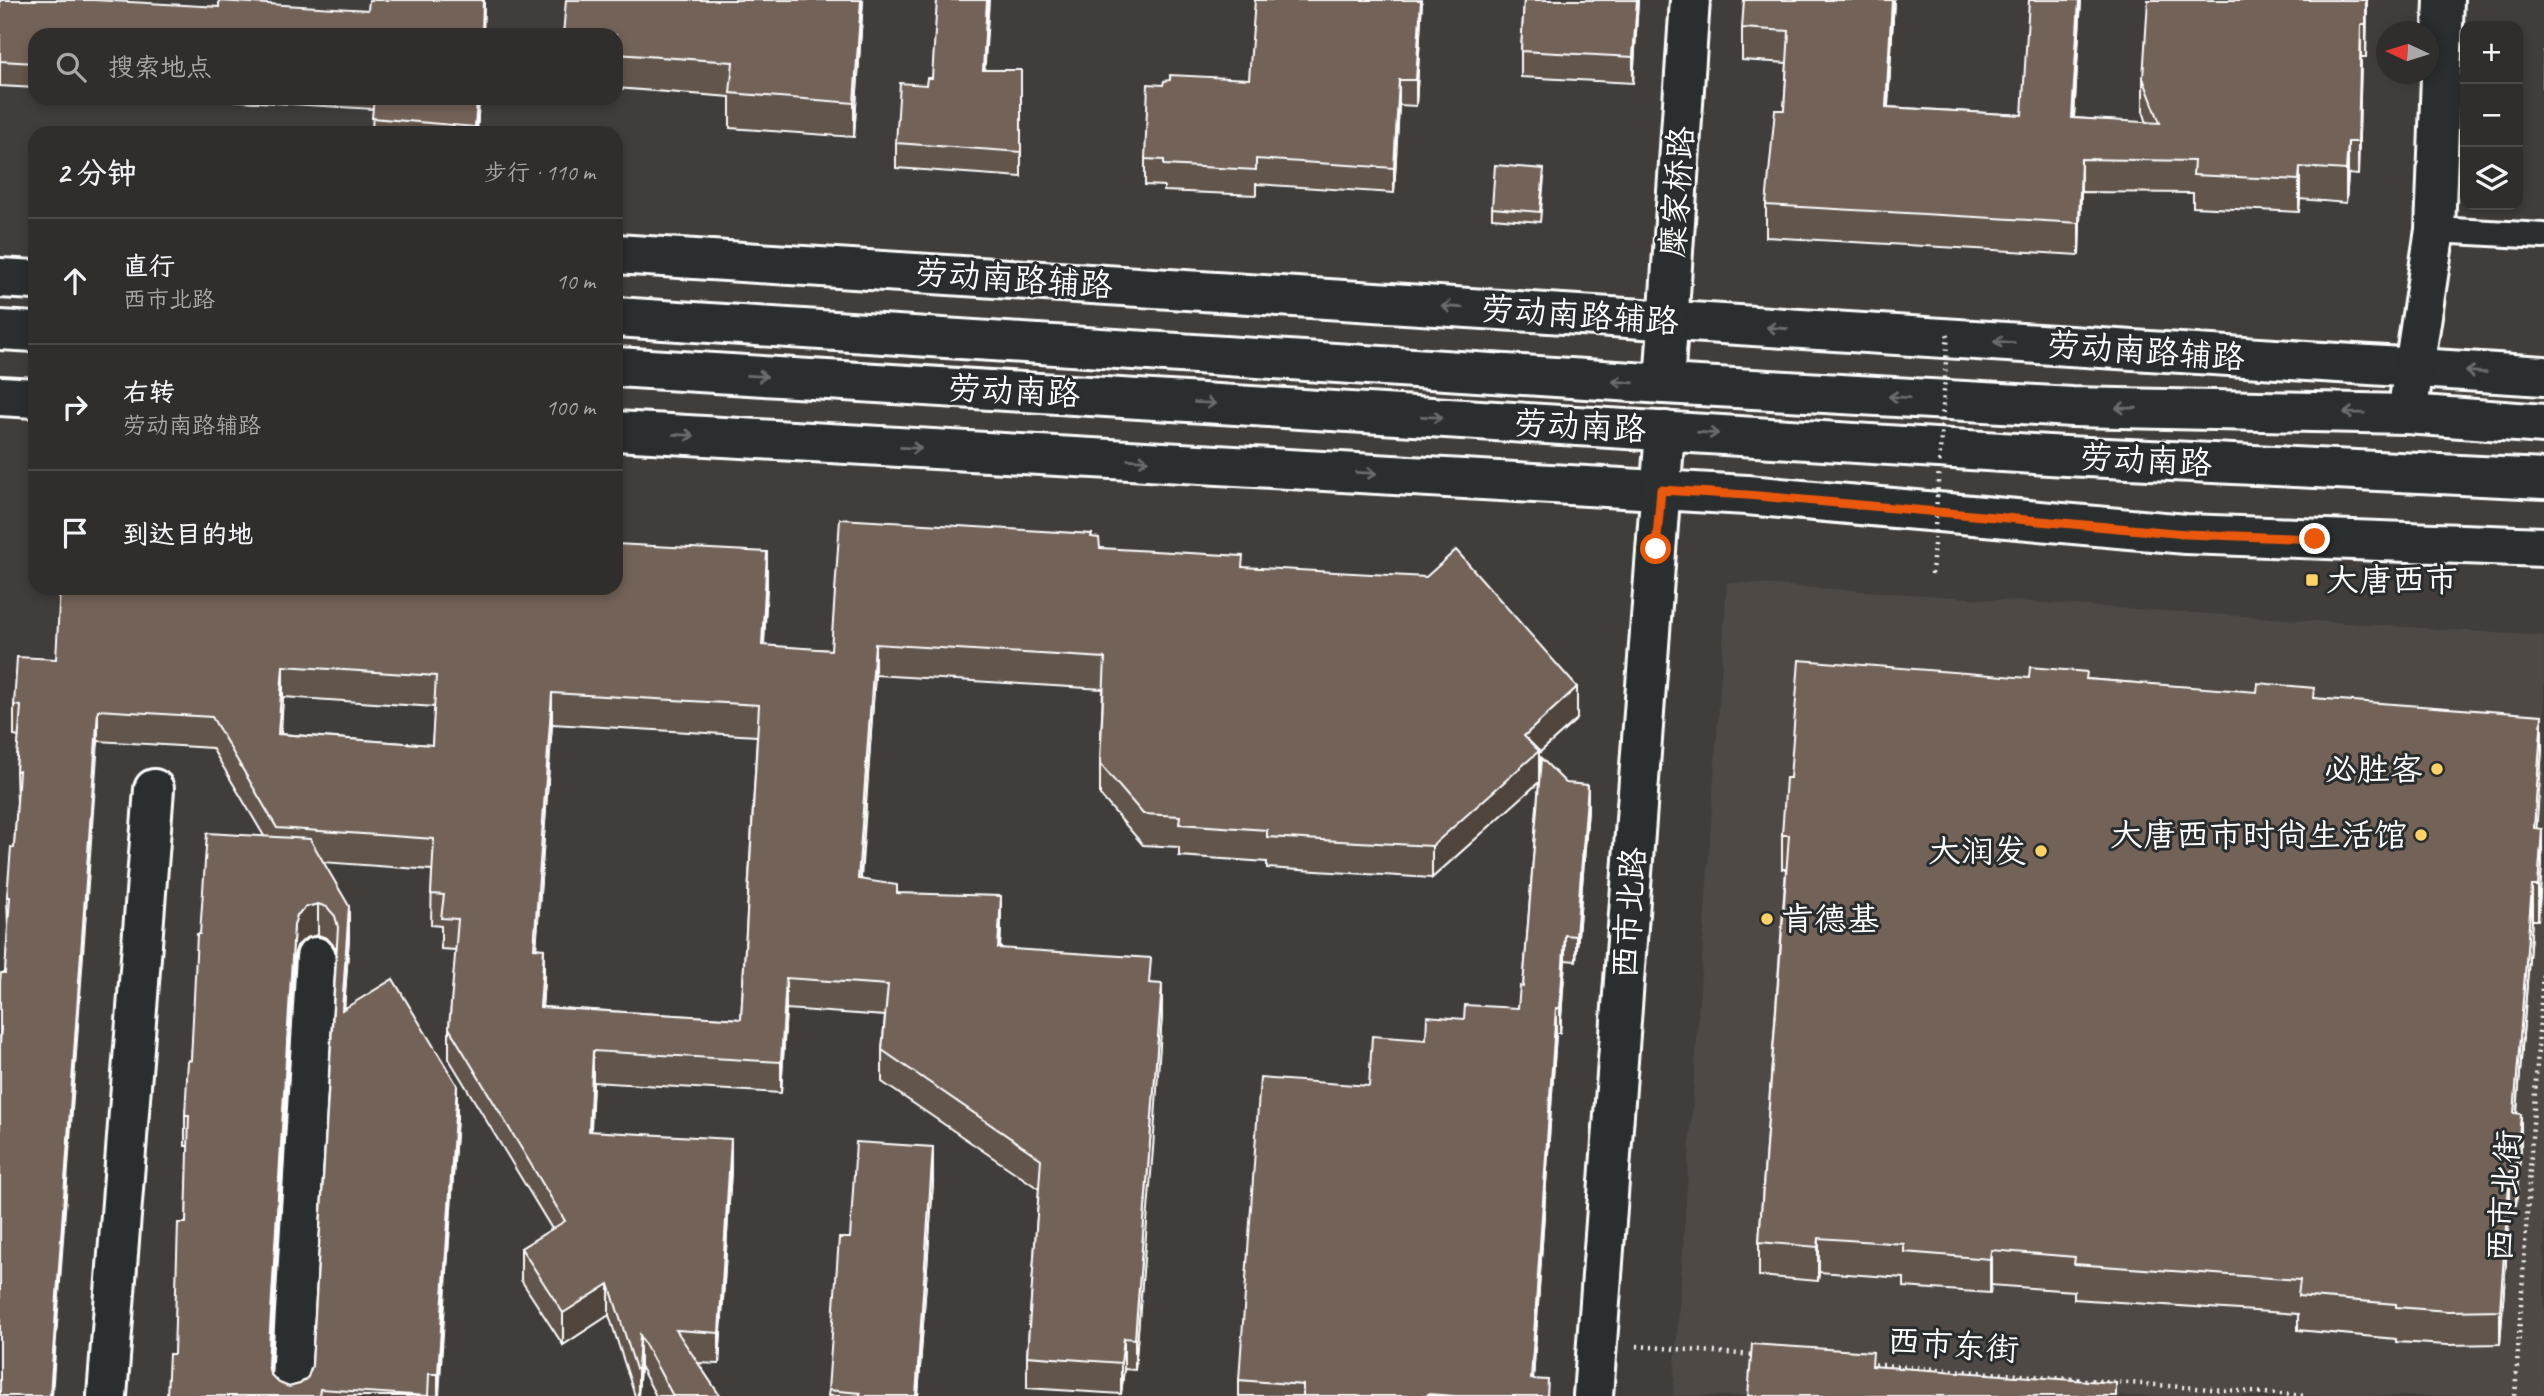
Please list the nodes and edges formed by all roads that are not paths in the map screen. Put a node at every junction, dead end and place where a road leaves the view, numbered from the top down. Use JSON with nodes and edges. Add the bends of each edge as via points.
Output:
{"nodes":[{"id":1,"x":1690,"y":0,"type":"edge"},
{"id":2,"x":2444,"y":0,"type":"edge"},
{"id":3,"x":2435,"y":230,"type":"junction"},
{"id":4,"x":2544,"y":236,"type":"edge"},
{"id":5,"x":623,"y":254,"type":"edge"},
{"id":6,"x":0,"y":278,"type":"edge"},
{"id":7,"x":28,"y":280,"type":"edge"},
{"id":8,"x":623,"y":317,"type":"edge"},
{"id":9,"x":1669,"y":321,"type":"junction"},
{"id":10,"x":0,"y":330,"type":"edge"},
{"id":11,"x":28,"y":332,"type":"edge"},
{"id":12,"x":623,"y":367,"type":"edge"},
{"id":13,"x":2414,"y":368,"type":"junction"},
{"id":14,"x":2544,"y":376,"type":"edge"},
{"id":15,"x":1664,"y":384,"type":"junction"},
{"id":16,"x":0,"y":396,"type":"edge"},
{"id":17,"x":28,"y":398,"type":"edge"},
{"id":18,"x":2407,"y":414,"type":"junction"},
{"id":19,"x":2544,"y":424,"type":"edge"},
{"id":20,"x":623,"y":431,"type":"edge"},
{"id":21,"x":1665,"y":431,"type":"junction"},
{"id":22,"x":2544,"y":479,"type":"edge"},
{"id":23,"x":1661,"y":490,"type":"junction"},
{"id":24,"x":2544,"y":547,"type":"edge"},
{"id":25,"x":154,"y":789,"type":"dead end"},
{"id":26,"x":316,"y":957,"type":"dead end"},
{"id":27,"x":107,"y":1396,"type":"edge"},
{"id":28,"x":290,"y":1396,"type":"edge"},
{"id":29,"x":1593,"y":1396,"type":"edge"}],
"edges":[{"from":1,"to":9,"type":"street","name":"糜家桥路"},
{"from":2,"to":3,"type":"street"},
{"from":3,"to":4,"type":"lane"},
{"from":3,"to":13,"type":"street"},
{"from":9,"to":5,"type":"street","name":"劳动南路辅路","one_way":true},
{"from":6,"to":7,"type":"street"},
{"from":15,"to":8,"type":"street","name":"劳动南路","one_way":true},
{"from":13,"to":9,"type":"street","name":"劳动南路辅路","one_way":true},
{"from":9,"to":15,"type":"street","name":"糜家桥路"},
{"from":10,"to":11,"type":"street"},
{"from":12,"to":21,"type":"street","name":"劳动南路","one_way":true},
{"from":14,"to":13,"type":"street","name":"劳动南路辅路","one_way":true},
{"from":13,"to":18,"type":"street"},
{"from":18,"to":15,"type":"street","name":"劳动南路","one_way":true,"via":[[2072,407]]},
{"from":16,"to":17,"type":"street"},
{"from":18,"to":19,"type":"street","name":"劳动南路"},
{"from":20,"to":23,"type":"street","one_way":true},
{"from":21,"to":22,"type":"street","name":"劳动南路","one_way":true},
{"from":21,"to":23,"type":"street","name":"西市北路"},
{"from":23,"to":24,"type":"street","via":[[2186,534]]},
{"from":23,"to":29,"type":"street","name":"西市北路"},
{"from":25,"to":27,"type":"street"},
{"from":26,"to":28,"type":"street"}]}
